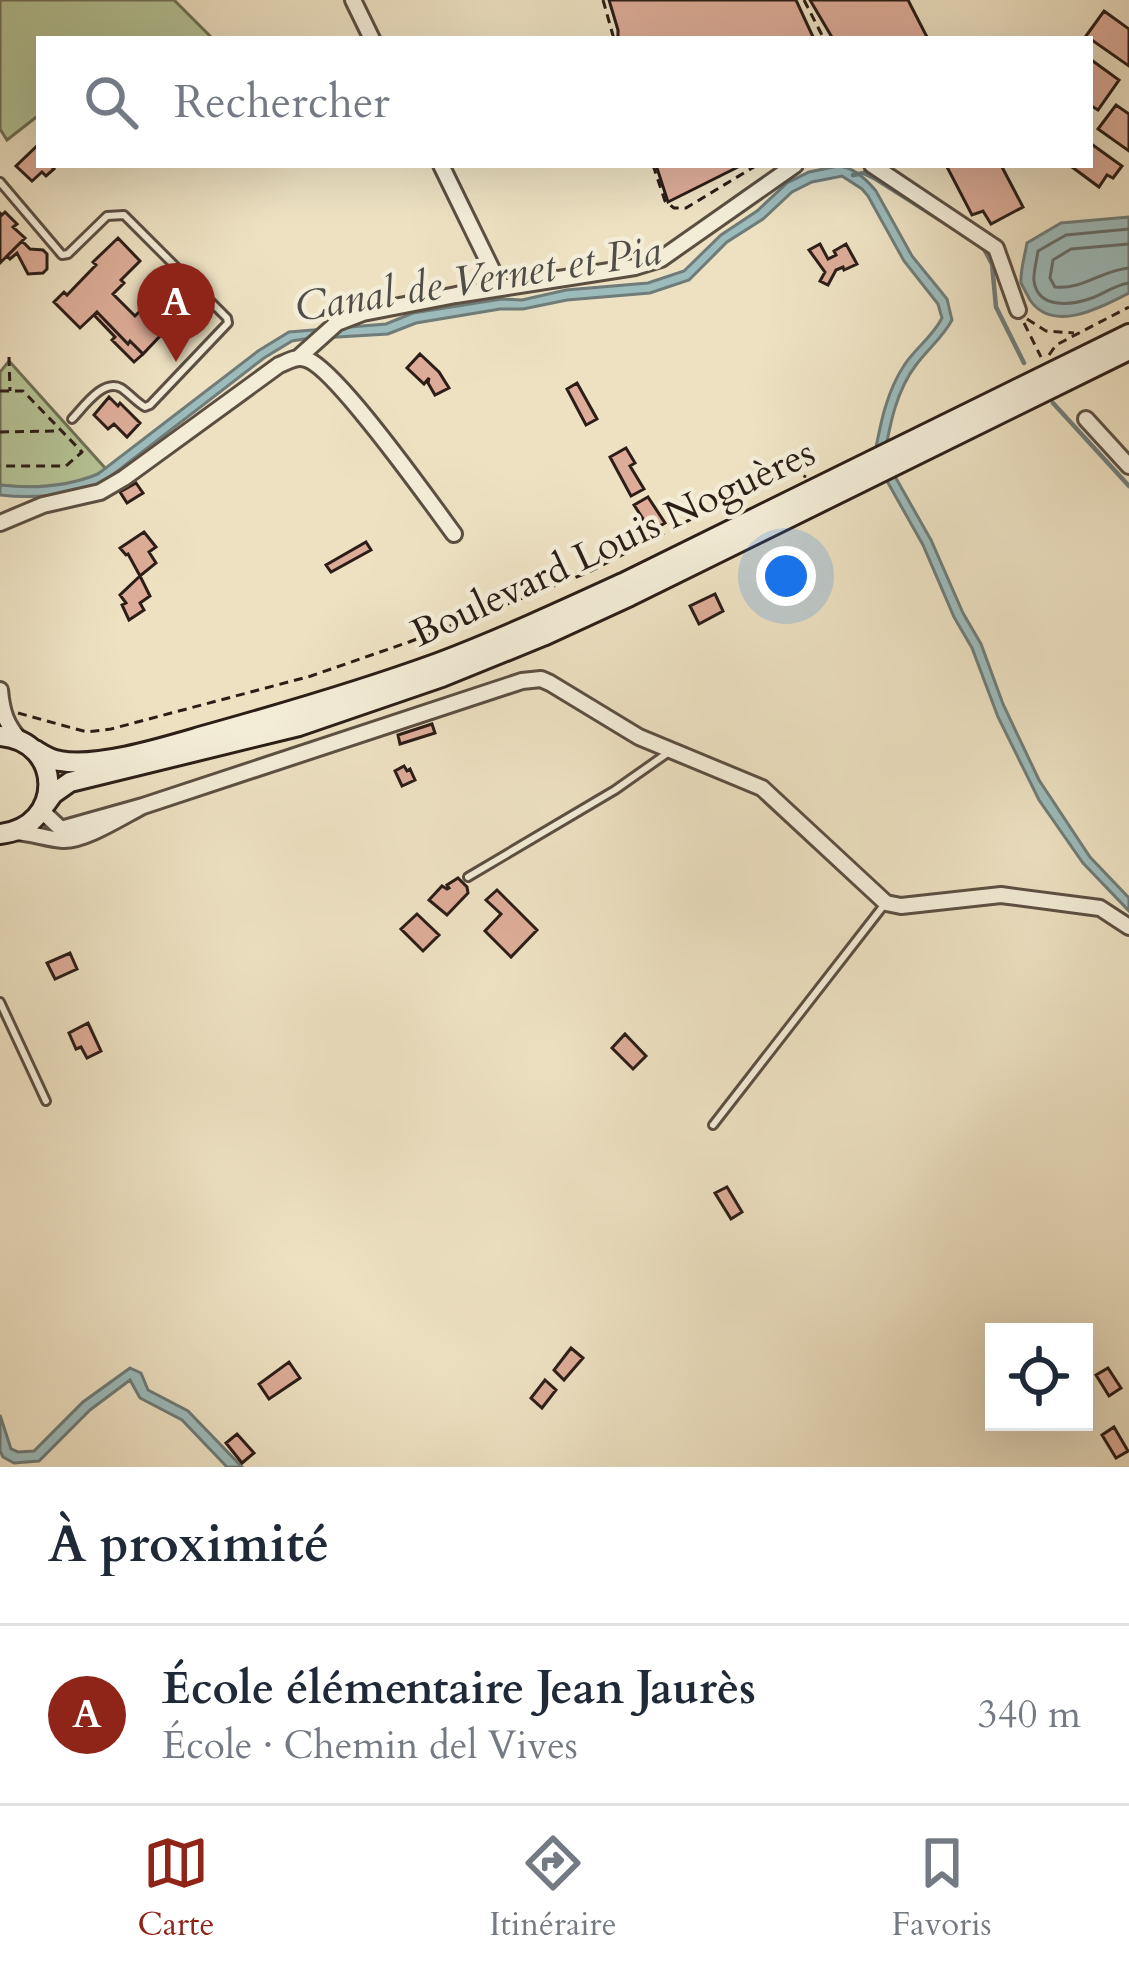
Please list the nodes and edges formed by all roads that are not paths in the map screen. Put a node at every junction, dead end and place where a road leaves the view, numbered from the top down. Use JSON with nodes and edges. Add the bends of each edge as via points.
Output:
{"nodes":[{"id":1,"x":353,"y":0,"type":"edge"},
{"id":2,"x":371,"y":36,"type":"edge"},
{"id":3,"x":443,"y":168,"type":"edge"},
{"id":4,"x":791,"y":168,"type":"edge"},
{"id":5,"x":876,"y":168,"type":"edge"},
{"id":6,"x":0,"y":182,"type":"edge"},
{"id":7,"x":501,"y":288,"type":"junction"},
{"id":8,"x":1019,"y":312,"type":"road end"},
{"id":9,"x":1129,"y":334,"type":"edge"},
{"id":10,"x":1129,"y":350,"type":"edge"},
{"id":11,"x":298,"y":358,"type":"junction"},
{"id":12,"x":1086,"y":418,"type":"dead end"},
{"id":13,"x":72,"y":419,"type":"dead end"},
{"id":14,"x":896,"y":457,"type":"junction"},
{"id":15,"x":1129,"y":466,"type":"edge"},
{"id":16,"x":867,"y":471,"type":"junction"},
{"id":17,"x":0,"y":523,"type":"edge"},
{"id":18,"x":454,"y":533,"type":"dead end"},
{"id":19,"x":0,"y":690,"type":"edge"},
{"id":20,"x":2,"y":710,"type":"edge"},
{"id":21,"x":0,"y":736,"type":"edge"},
{"id":22,"x":28,"y":746,"type":"junction"},
{"id":23,"x":670,"y":752,"type":"junction"},
{"id":24,"x":143,"y":806,"type":"junction"},
{"id":25,"x":44,"y":808,"type":"junction"},
{"id":26,"x":5,"y":835,"type":"edge"},
{"id":27,"x":468,"y":877,"type":"dead end"},
{"id":28,"x":886,"y":903,"type":"junction"},
{"id":29,"x":1129,"y":927,"type":"edge"},
{"id":30,"x":0,"y":1002,"type":"edge"},
{"id":31,"x":46,"y":1101,"type":"dead end"},
{"id":32,"x":713,"y":1125,"type":"dead end"}],
"edges":[{"from":1,"to":2,"type":"street"},
{"from":3,"to":7,"type":"street"},
{"from":4,"to":7,"type":"street","via":[[661,259]]},
{"from":5,"to":8,"type":"street","via":[[996,248]]},
{"from":6,"to":13,"type":"lane","via":[[62,255],[107,216],[124,215],[227,318],[150,405],[113,385]]},
{"from":7,"to":11,"type":"street","via":[[363,313],[338,322]]},
{"from":9,"to":14,"type":"main road","name":"Boulevard Louis Noguères"},
{"from":10,"to":14,"type":"main road","name":"Boulevard Louis Noguères"},
{"from":11,"to":17,"type":"street","via":[[100,492]]},
{"from":11,"to":18,"type":"street","via":[[312,360],[345,393]]},
{"from":12,"to":15,"type":"street"},
{"from":14,"to":16,"type":"main road","name":"Boulevard Louis Noguères"},
{"from":16,"to":22,"type":"main road","name":"Boulevard Louis Noguères","via":[[439,663],[294,711],[89,761],[47,758]]},
{"from":16,"to":25,"type":"main road","name":"Boulevard Louis Noguères","via":[[543,636],[298,726],[70,782]]},
{"from":19,"to":20,"type":"street"},
{"from":20,"to":22,"type":"street"},
{"from":21,"to":22,"type":"main road","name":"Boulevard Louis Noguères"},
{"from":22,"to":25,"type":"main road","via":[[48,776]]},
{"from":23,"to":24,"type":"street","via":[[541,679]]},
{"from":23,"to":27,"type":"lane"},
{"from":23,"to":28,"type":"street","via":[[762,788]]},
{"from":24,"to":25,"type":"street","via":[[61,829]]},
{"from":24,"to":26,"type":"street","via":[[74,839]]},
{"from":25,"to":26,"type":"main road","name":"Boulevard Louis Noguères"},
{"from":28,"to":29,"type":"street","via":[[1001,895],[1100,908]]},
{"from":28,"to":32,"type":"lane"},
{"from":30,"to":31,"type":"lane"}]}
